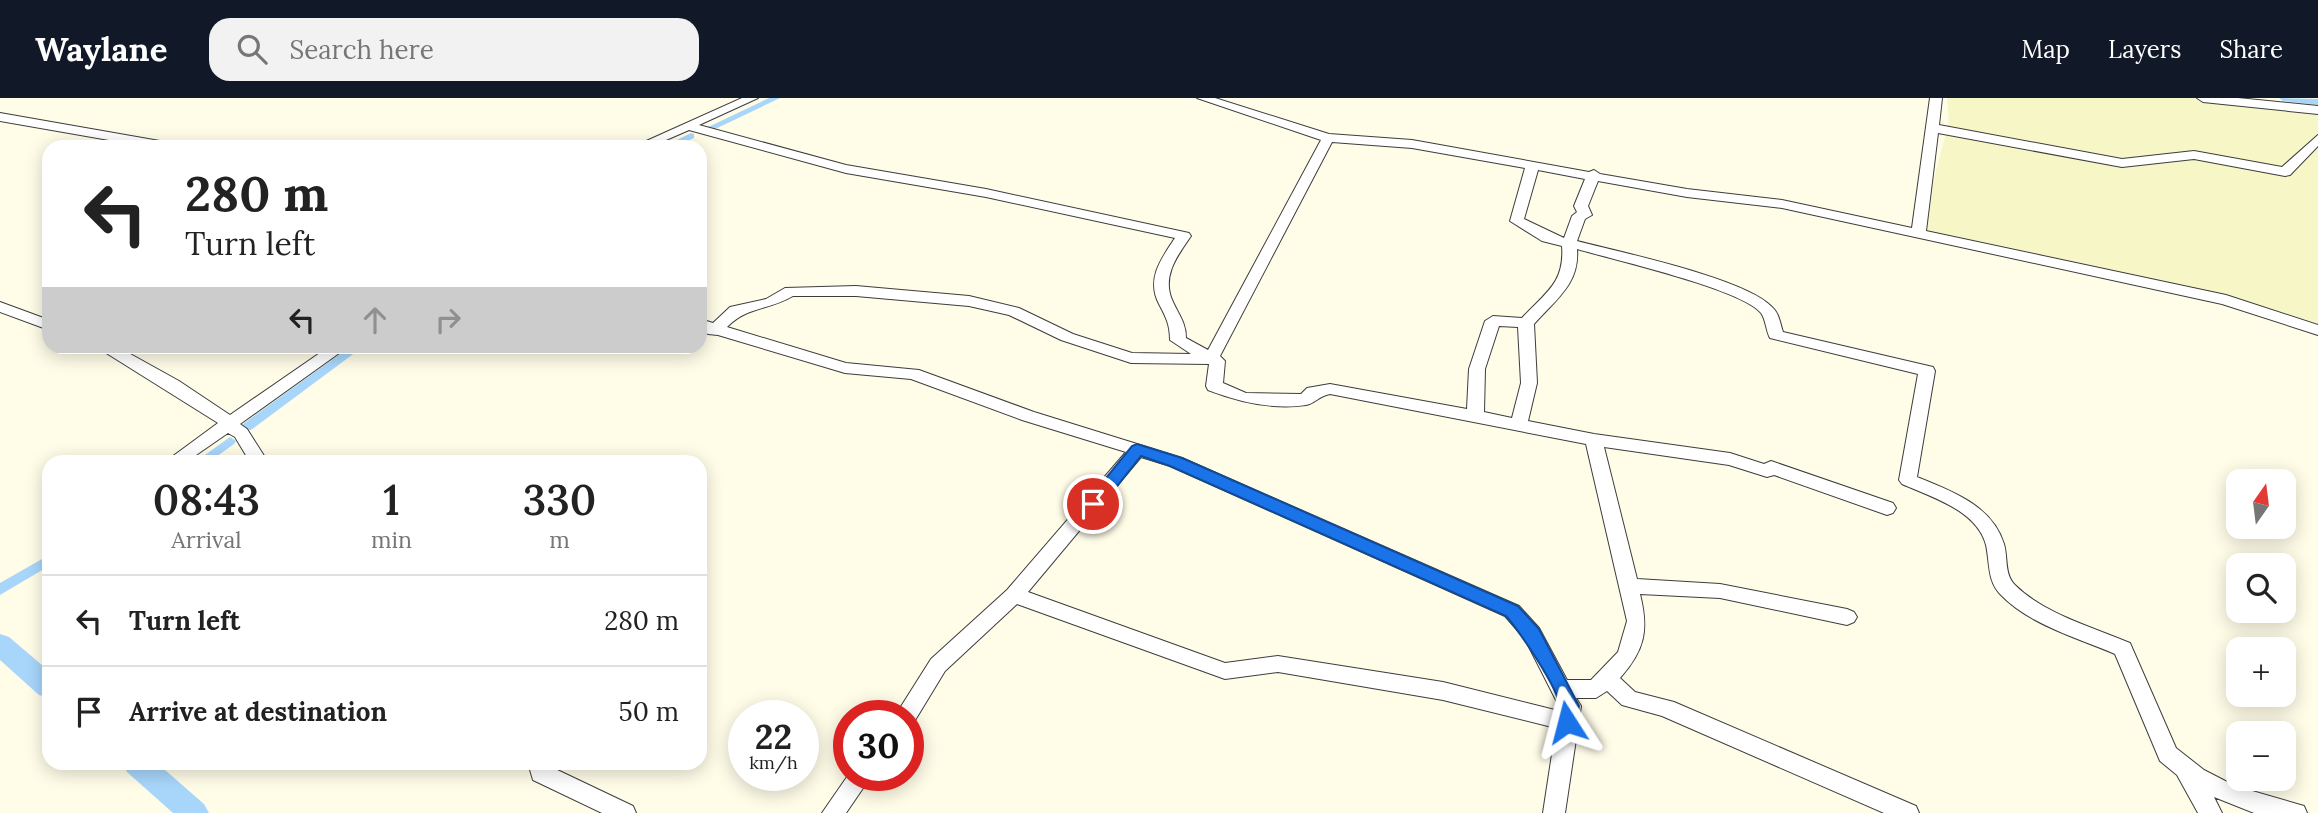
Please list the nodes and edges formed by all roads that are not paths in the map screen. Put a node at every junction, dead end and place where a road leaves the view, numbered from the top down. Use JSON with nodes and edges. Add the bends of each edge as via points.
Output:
{"nodes":[{"id":1,"x":752,"y":98,"type":"edge"},
{"id":2,"x":1202,"y":98,"type":"edge"},
{"id":3,"x":1936,"y":98,"type":"edge"},
{"id":4,"x":2203,"y":98,"type":"edge"},
{"id":5,"x":2318,"y":110,"type":"edge"},
{"id":6,"x":0,"y":117,"type":"edge"},
{"id":7,"x":687,"y":125,"type":"junction"},
{"id":8,"x":1932,"y":128,"type":"junction"},
{"id":9,"x":1328,"y":138,"type":"junction"},
{"id":10,"x":2318,"y":139,"type":"edge"},
{"id":11,"x":130,"y":140,"type":"edge"},
{"id":12,"x":654,"y":140,"type":"edge"},
{"id":13,"x":1533,"y":164,"type":"junction"},
{"id":14,"x":1594,"y":174,"type":"junction"},
{"id":15,"x":1918,"y":234,"type":"junction"},
{"id":16,"x":1569,"y":243,"type":"junction"},
{"id":17,"x":0,"y":307,"type":"edge"},
{"id":18,"x":42,"y":322,"type":"edge"},
{"id":19,"x":1526,"y":323,"type":"junction"},
{"id":20,"x":707,"y":327,"type":"edge"},
{"id":21,"x":2318,"y":330,"type":"edge"},
{"id":22,"x":117,"y":354,"type":"edge"},
{"id":23,"x":329,"y":354,"type":"edge"},
{"id":24,"x":1211,"y":359,"type":"junction"},
{"id":25,"x":1475,"y":416,"type":"junction"},
{"id":26,"x":228,"y":422,"type":"junction"},
{"id":27,"x":1519,"y":425,"type":"junction"},
{"id":28,"x":1594,"y":440,"type":"junction"},
{"id":29,"x":1137,"y":450,"type":"junction"},
{"id":30,"x":183,"y":455,"type":"edge"},
{"id":31,"x":255,"y":455,"type":"edge"},
{"id":32,"x":1887,"y":508,"type":"dead end"},
{"id":33,"x":1628,"y":586,"type":"junction"},
{"id":34,"x":1014,"y":595,"type":"junction"},
{"id":35,"x":1847,"y":617,"type":"dead end"},
{"id":36,"x":1606,"y":678,"type":"junction"},
{"id":37,"x":1561,"y":689,"type":"junction"},
{"id":38,"x":916,"y":700,"type":"edge"},
{"id":39,"x":1567,"y":722,"type":"junction"},
{"id":40,"x":2176,"y":762,"type":"junction"},
{"id":41,"x":540,"y":770,"type":"edge"},
{"id":42,"x":849,"y":791,"type":"edge"},
{"id":43,"x":625,"y":813,"type":"edge"},
{"id":44,"x":833,"y":813,"type":"edge"},
{"id":45,"x":1554,"y":813,"type":"edge"},
{"id":46,"x":1908,"y":813,"type":"edge"},
{"id":47,"x":2211,"y":813,"type":"edge"},
{"id":48,"x":2295,"y":813,"type":"edge"}],
"edges":[{"from":1,"to":7,"type":"street"},
{"from":2,"to":9,"type":"street"},
{"from":3,"to":8,"type":"street"},
{"from":4,"to":5,"type":"street"},
{"from":6,"to":11,"type":"street"},
{"from":7,"to":12,"type":"street"},
{"from":7,"to":24,"type":"street","via":[[846,169],[986,193],[1184,236],[1162,273],[1161,292],[1179,320],[1178,340]]},
{"from":8,"to":10,"type":"street","via":[[2122,163],[2194,155],[2285,172]]},
{"from":8,"to":15,"type":"street"},
{"from":9,"to":13,"type":"street","via":[[1412,144]]},
{"from":9,"to":24,"type":"street"},
{"from":13,"to":14,"type":"street"},
{"from":13,"to":16,"type":"street","via":[[1517,221],[1548,241]]},
{"from":14,"to":15,"type":"street","via":[[1687,193],[1782,204]]},
{"from":14,"to":16,"type":"street","via":[[1581,206],[1585,215],[1579,216]]},
{"from":15,"to":21,"type":"street","via":[[2226,300]]},
{"from":16,"to":19,"type":"street","via":[[1571,266],[1566,279]]},
{"from":16,"to":40,"type":"street","via":[[1705,281],[1755,302],[1768,311],[1776,335],[1927,371],[1908,480],[1970,509],[1988,529],[1998,576],[2009,591],[2050,616],[2123,649],[2168,754]]},
{"from":17,"to":18,"type":"street"},
{"from":19,"to":25,"type":"street","via":[[1493,321],[1477,369]]},
{"from":19,"to":27,"type":"street","via":[[1529,383]]},
{"from":20,"to":24,"type":"street","via":[[735,310],[771,302],[790,291],[836,290],[969,301],[1014,311],[1067,337],[1131,358]]},
{"from":20,"to":29,"type":"street","via":[[845,368],[913,374]]},
{"from":22,"to":26,"type":"street"},
{"from":23,"to":26,"type":"street"},
{"from":24,"to":25,"type":"street","via":[[1217,361],[1214,386],[1244,398],[1305,400],[1313,392],[1330,389]]},
{"from":25,"to":27,"type":"street"},
{"from":26,"to":30,"type":"street"},
{"from":26,"to":31,"type":"street"},
{"from":27,"to":28,"type":"street"},
{"from":28,"to":32,"type":"street","via":[[1730,459],[1767,471],[1771,467]]},
{"from":28,"to":33,"type":"street"},
{"from":29,"to":34,"type":"street"},
{"from":29,"to":37,"type":"street","via":[[1176,462],[1512,611],[1532,634]]},
{"from":33,"to":35,"type":"street","via":[[1720,591]]},
{"from":33,"to":36,"type":"street","via":[[1637,621],[1627,656]]},
{"from":34,"to":38,"type":"street","via":[[938,665]]},
{"from":34,"to":39,"type":"street","via":[[1225,671],[1278,664],[1443,691]]},
{"from":36,"to":37,"type":"street","via":[[1596,689]]},
{"from":36,"to":46,"type":"street","via":[[1629,699],[1666,708]]},
{"from":37,"to":39,"type":"street","via":[[1570,706]]},
{"from":39,"to":45,"type":"street"},
{"from":40,"to":47,"type":"street"},
{"from":40,"to":48,"type":"street","via":[[2222,793],[2251,805]]},
{"from":41,"to":43,"type":"street"},
{"from":42,"to":44,"type":"street"}]}
